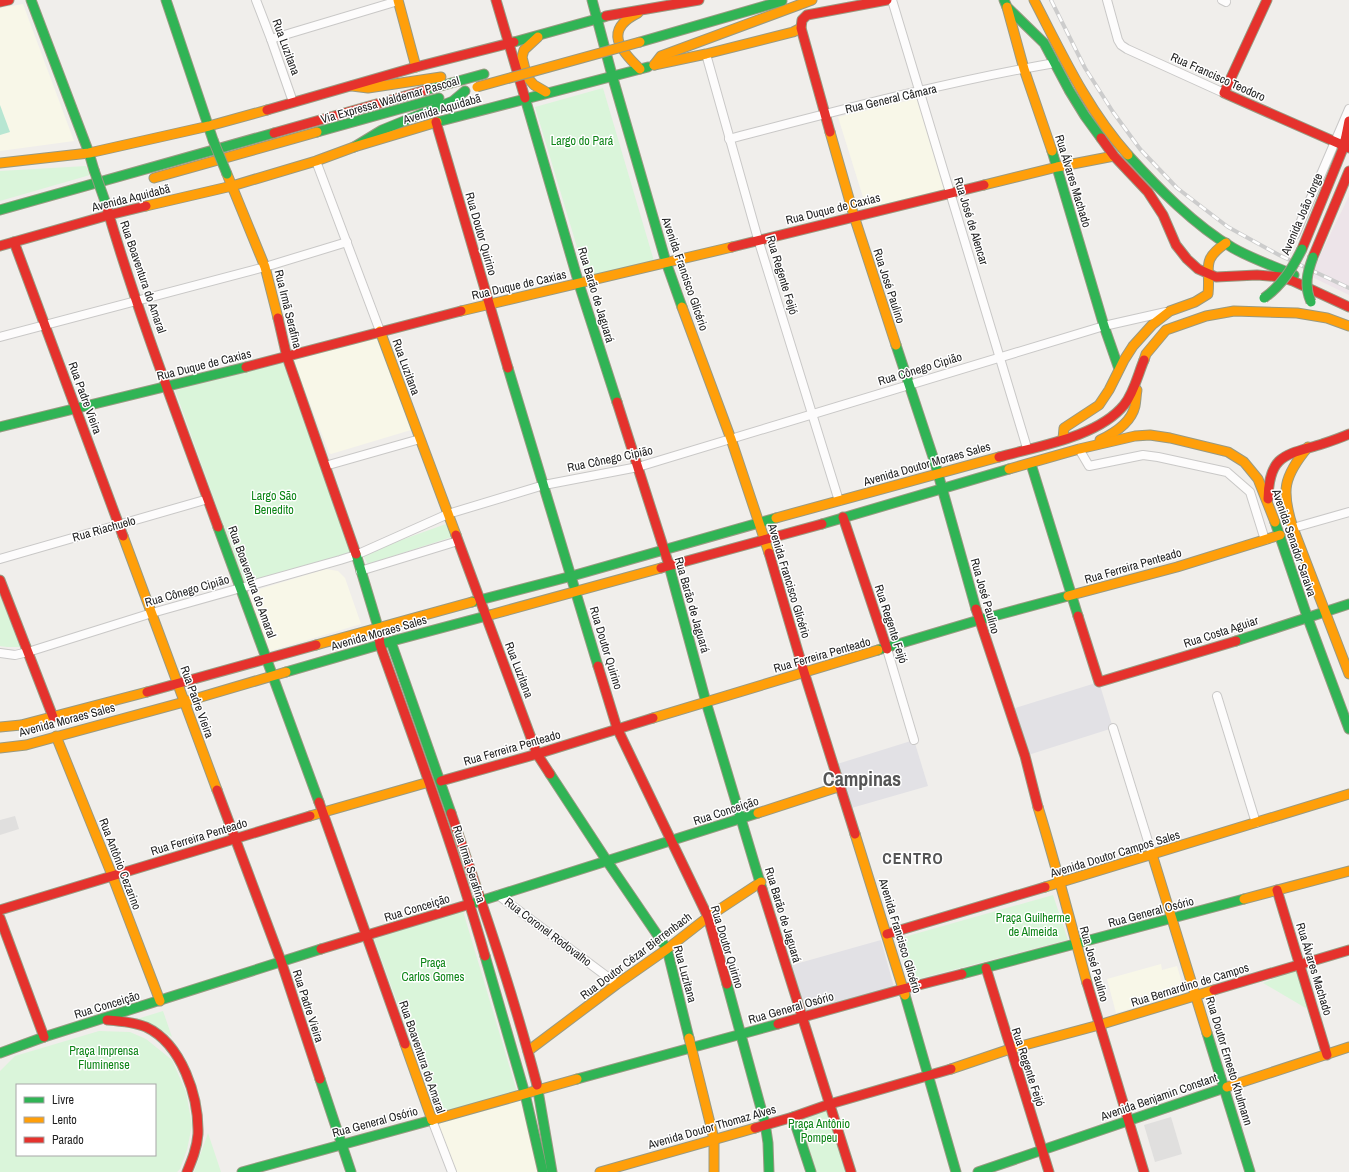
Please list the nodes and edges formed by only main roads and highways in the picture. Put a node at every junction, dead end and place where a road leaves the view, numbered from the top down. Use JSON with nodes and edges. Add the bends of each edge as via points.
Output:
{"nodes":[{"id":1,"x":9,"y":0,"type":"edge"},
{"id":2,"x":32,"y":0,"type":"edge"},
{"id":3,"x":166,"y":0,"type":"edge"},
{"id":4,"x":496,"y":0,"type":"edge"},
{"id":5,"x":592,"y":0,"type":"edge"},
{"id":6,"x":658,"y":0,"type":"edge"},
{"id":7,"x":699,"y":0,"type":"edge"},
{"id":8,"x":785,"y":0,"type":"edge"},
{"id":9,"x":812,"y":0,"type":"edge"},
{"id":10,"x":887,"y":0,"type":"edge"},
{"id":11,"x":1033,"y":0,"type":"edge"},
{"id":12,"x":1267,"y":0,"type":"edge"},
{"id":13,"x":398,"y":1,"type":"edge"},
{"id":14,"x":0,"y":2,"type":"edge"},
{"id":15,"x":1007,"y":6,"type":"edge"},
{"id":16,"x":645,"y":10,"type":"junction"},
{"id":17,"x":602,"y":17,"type":"junction"},
{"id":18,"x":800,"y":28,"type":"junction"},
{"id":19,"x":628,"y":35,"type":"dead end"},
{"id":20,"x":539,"y":36,"type":"junction"},
{"id":21,"x":509,"y":44,"type":"junction"},
{"id":22,"x":598,"y":44,"type":"dead end"},
{"id":23,"x":608,"y":58,"type":"junction"},
{"id":24,"x":530,"y":62,"type":"dead end"},
{"id":25,"x":654,"y":66,"type":"junction"},
{"id":26,"x":416,"y":67,"type":"junction"},
{"id":27,"x":507,"y":68,"type":"dead end"},
{"id":28,"x":640,"y":69,"type":"junction"},
{"id":29,"x":612,"y":75,"type":"junction"},
{"id":30,"x":587,"y":82,"type":"junction"},
{"id":31,"x":352,"y":86,"type":"junction"},
{"id":32,"x":465,"y":91,"type":"junction"},
{"id":33,"x":546,"y":92,"type":"junction"},
{"id":34,"x":525,"y":98,"type":"junction"},
{"id":35,"x":1349,"y":121,"type":"edge"},
{"id":36,"x":436,"y":122,"type":"junction"},
{"id":37,"x":209,"y":126,"type":"junction"},
{"id":38,"x":1343,"y":146,"type":"edge"},
{"id":39,"x":354,"y":147,"type":"junction"},
{"id":40,"x":89,"y":152,"type":"junction"},
{"id":41,"x":1114,"y":156,"type":"junction"},
{"id":42,"x":0,"y":163,"type":"edge"},
{"id":43,"x":1057,"y":167,"type":"junction"},
{"id":44,"x":1349,"y":171,"type":"edge"},
{"id":45,"x":148,"y":180,"type":"dead end"},
{"id":46,"x":232,"y":186,"type":"junction"},
{"id":47,"x":109,"y":190,"type":"dead end"},
{"id":48,"x":94,"y":194,"type":"dead end"},
{"id":49,"x":0,"y":210,"type":"edge"},
{"id":50,"x":109,"y":215,"type":"junction"},
{"id":51,"x":854,"y":216,"type":"junction"},
{"id":52,"x":14,"y":242,"type":"junction"},
{"id":53,"x":1226,"y":244,"type":"junction"},
{"id":54,"x":0,"y":246,"type":"edge"},
{"id":55,"x":666,"y":262,"type":"junction"},
{"id":56,"x":1208,"y":274,"type":"junction"},
{"id":57,"x":580,"y":284,"type":"junction"},
{"id":58,"x":1349,"y":299,"type":"edge"},
{"id":59,"x":489,"y":304,"type":"junction"},
{"id":60,"x":1349,"y":307,"type":"edge"},
{"id":61,"x":1234,"y":311,"type":"junction"},
{"id":62,"x":1327,"y":318,"type":"junction"},
{"id":63,"x":1349,"y":326,"type":"edge"},
{"id":64,"x":380,"y":331,"type":"junction"},
{"id":65,"x":287,"y":357,"type":"junction"},
{"id":66,"x":1140,"y":368,"type":"junction"},
{"id":67,"x":1119,"y":370,"type":"junction"},
{"id":68,"x":167,"y":387,"type":"junction"},
{"id":69,"x":76,"y":408,"type":"junction"},
{"id":70,"x":0,"y":427,"type":"edge"},
{"id":71,"x":1349,"y":434,"type":"edge"},
{"id":72,"x":1063,"y":439,"type":"junction"},
{"id":73,"x":1308,"y":447,"type":"junction"},
{"id":74,"x":1079,"y":449,"type":"junction"},
{"id":75,"x":1031,"y":464,"type":"junction"},
{"id":76,"x":938,"y":474,"type":"junction"},
{"id":77,"x":942,"y":489,"type":"junction"},
{"id":78,"x":1268,"y":501,"type":"junction"},
{"id":79,"x":843,"y":517,"type":"junction"},
{"id":80,"x":759,"y":523,"type":"junction"},
{"id":81,"x":1280,"y":535,"type":"junction"},
{"id":82,"x":764,"y":540,"type":"junction"},
{"id":83,"x":664,"y":550,"type":"junction"},
{"id":84,"x":669,"y":566,"type":"junction"},
{"id":85,"x":572,"y":576,"type":"junction"},
{"id":86,"x":0,"y":580,"type":"edge"},
{"id":87,"x":576,"y":592,"type":"junction"},
{"id":88,"x":1072,"y":595,"type":"junction"},
{"id":89,"x":480,"y":600,"type":"junction"},
{"id":90,"x":1349,"y":604,"type":"edge"},
{"id":91,"x":1325,"y":611,"type":"junction"},
{"id":92,"x":485,"y":616,"type":"junction"},
{"id":93,"x":1307,"y":616,"type":"junction"},
{"id":94,"x":979,"y":620,"type":"junction"},
{"id":95,"x":378,"y":627,"type":"junction"},
{"id":96,"x":391,"y":642,"type":"junction"},
{"id":97,"x":380,"y":645,"type":"junction"},
{"id":98,"x":887,"y":648,"type":"junction"},
{"id":99,"x":267,"y":658,"type":"junction"},
{"id":100,"x":804,"y":672,"type":"junction"},
{"id":101,"x":1349,"y":674,"type":"edge"},
{"id":102,"x":273,"y":676,"type":"junction"},
{"id":103,"x":178,"y":684,"type":"junction"},
{"id":104,"x":184,"y":702,"type":"junction"},
{"id":105,"x":706,"y":702,"type":"junction"},
{"id":106,"x":53,"y":717,"type":"junction"},
{"id":107,"x":0,"y":727,"type":"edge"},
{"id":108,"x":617,"y":728,"type":"junction"},
{"id":109,"x":1349,"y":729,"type":"edge"},
{"id":110,"x":56,"y":736,"type":"junction"},
{"id":111,"x":0,"y":748,"type":"edge"},
{"id":112,"x":537,"y":754,"type":"junction"},
{"id":113,"x":441,"y":781,"type":"junction"},
{"id":114,"x":429,"y":782,"type":"junction"},
{"id":115,"x":841,"y":786,"type":"junction"},
{"id":116,"x":1349,"y":794,"type":"edge"},
{"id":117,"x":323,"y":812,"type":"junction"},
{"id":118,"x":741,"y":818,"type":"junction"},
{"id":119,"x":236,"y":838,"type":"junction"},
{"id":120,"x":671,"y":841,"type":"junction"},
{"id":121,"x":1152,"y":854,"type":"junction"},
{"id":122,"x":607,"y":861,"type":"junction"},
{"id":123,"x":1349,"y":871,"type":"edge"},
{"id":124,"x":112,"y":875,"type":"junction"},
{"id":125,"x":760,"y":882,"type":"junction"},
{"id":126,"x":1059,"y":883,"type":"junction"},
{"id":127,"x":1277,"y":890,"type":"junction"},
{"id":128,"x":481,"y":900,"type":"junction"},
{"id":129,"x":470,"y":904,"type":"junction"},
{"id":130,"x":0,"y":910,"type":"edge"},
{"id":131,"x":708,"y":917,"type":"junction"},
{"id":132,"x":0,"y":918,"type":"edge"},
{"id":133,"x":1172,"y":918,"type":"junction"},
{"id":134,"x":887,"y":934,"type":"junction"},
{"id":135,"x":367,"y":936,"type":"junction"},
{"id":136,"x":1076,"y":944,"type":"junction"},
{"id":137,"x":668,"y":949,"type":"junction"},
{"id":138,"x":1349,"y":950,"type":"edge"},
{"id":139,"x":281,"y":961,"type":"junction"},
{"id":140,"x":1300,"y":965,"type":"junction"},
{"id":141,"x":986,"y":968,"type":"junction"},
{"id":142,"x":903,"y":989,"type":"junction"},
{"id":143,"x":1196,"y":995,"type":"junction"},
{"id":144,"x":160,"y":1001,"type":"junction"},
{"id":145,"x":802,"y":1017,"type":"junction"},
{"id":146,"x":98,"y":1020,"type":"junction"},
{"id":147,"x":1099,"y":1025,"type":"junction"},
{"id":148,"x":741,"y":1035,"type":"junction"},
{"id":149,"x":44,"y":1037,"type":"junction"},
{"id":150,"x":1349,"y":1047,"type":"edge"},
{"id":151,"x":692,"y":1048,"type":"junction"},
{"id":152,"x":1010,"y":1049,"type":"junction"},
{"id":153,"x":528,"y":1051,"type":"junction"},
{"id":154,"x":4,"y":1052,"type":"edge"},
{"id":155,"x":1327,"y":1054,"type":"junction"},
{"id":156,"x":0,"y":1059,"type":"edge"},
{"id":157,"x":928,"y":1076,"type":"junction"},
{"id":158,"x":1224,"y":1088,"type":"junction"},
{"id":159,"x":538,"y":1090,"type":"junction"},
{"id":160,"x":525,"y":1094,"type":"junction"},
{"id":161,"x":830,"y":1104,"type":"junction"},
{"id":162,"x":793,"y":1117,"type":"junction"},
{"id":163,"x":432,"y":1120,"type":"junction"},
{"id":164,"x":1129,"y":1120,"type":"junction"},
{"id":165,"x":765,"y":1124,"type":"junction"},
{"id":166,"x":714,"y":1139,"type":"junction"},
{"id":167,"x":341,"y":1144,"type":"junction"},
{"id":168,"x":1042,"y":1150,"type":"junction"},
{"id":169,"x":187,"y":1172,"type":"edge"},
{"id":170,"x":242,"y":1172,"type":"edge"},
{"id":171,"x":351,"y":1172,"type":"edge"},
{"id":172,"x":543,"y":1172,"type":"edge"},
{"id":173,"x":552,"y":1172,"type":"edge"},
{"id":174,"x":600,"y":1172,"type":"edge"},
{"id":175,"x":714,"y":1172,"type":"edge"},
{"id":176,"x":769,"y":1172,"type":"edge"},
{"id":177,"x":811,"y":1172,"type":"edge"},
{"id":178,"x":851,"y":1172,"type":"edge"},
{"id":179,"x":956,"y":1172,"type":"edge"},
{"id":180,"x":978,"y":1172,"type":"edge"},
{"id":181,"x":1049,"y":1172,"type":"edge"},
{"id":182,"x":1144,"y":1172,"type":"edge"},
{"id":183,"x":1250,"y":1172,"type":"edge"}],
"edges":[{"from":1,"to":14,"type":"main road"},
{"from":2,"to":40,"type":"main road","name":"Rua Boaventura do Amaral"},
{"from":3,"to":37,"type":"main road","name":"Rua Irmã Serafina"},
{"from":4,"to":21,"type":"main road","name":"Rua Barão de Jaguará"},
{"from":5,"to":17,"type":"main road","name":"Avenida Francisco Glicério"},
{"from":6,"to":17,"type":"main road"},
{"from":7,"to":16,"type":"main road"},
{"from":8,"to":32,"type":"main road","name":"Via Expressa Waldemar Pascoal","bridge":true},
{"from":9,"to":25,"type":"main road","via":[[661,56]]},
{"from":10,"to":18,"type":"main road","name":"Avenida Aquidabã","via":[[807,15],[802,20]]},
{"from":11,"to":15,"type":"main road","via":[[1026,11],[1018,13]]},
{"from":11,"to":53,"type":"main road","via":[[1082,93],[1118,144],[1164,192]]},
{"from":12,"to":38,"type":"main road","name":"Rua Francisco Teodoro","via":[[1224,93]]},
{"from":13,"to":26,"type":"main road"},
{"from":15,"to":41,"type":"main road","via":[[1044,43],[1081,109]]},
{"from":15,"to":43,"type":"main road","name":"Rua Álvares Machado","via":[[1024,68]]},
{"from":16,"to":17,"type":"main road"},
{"from":16,"to":28,"type":"main road","via":[[628,17],[619,29],[618,37],[623,52]]},
{"from":17,"to":20,"type":"main road"},
{"from":17,"to":23,"type":"main road","name":"Avenida Francisco Glicério"},
{"from":18,"to":25,"type":"main road","name":"Avenida Aquidabã","via":[[793,32]]},
{"from":18,"to":51,"type":"main road","name":"Rua José Paulino"},
{"from":19,"to":22,"type":"main road"},
{"from":20,"to":21,"type":"main road"},
{"from":20,"to":33,"type":"main road","via":[[524,50],[522,57],[527,77]]},
{"from":21,"to":26,"type":"main road"},
{"from":21,"to":34,"type":"main road","name":"Rua Barão de Jaguará"},
{"from":23,"to":29,"type":"main road","name":"Avenida Francisco Glicério"},
{"from":23,"to":30,"type":"main road"},
{"from":24,"to":27,"type":"main road"},
{"from":25,"to":28,"type":"main road","name":"Avenida Aquidabã"},
{"from":26,"to":31,"type":"main road"},
{"from":28,"to":29,"type":"main road","name":"Avenida Aquidabã"},
{"from":29,"to":30,"type":"main road","name":"Avenida Aquidabã"},
{"from":29,"to":55,"type":"main road","name":"Avenida Francisco Glicério"},
{"from":30,"to":33,"type":"main road","name":"Avenida Aquidabã"},
{"from":31,"to":37,"type":"main road"},
{"from":31,"to":49,"type":"main road","name":"Via Expressa Waldemar Pascoal","via":[[368,88],[466,74],[485,74]]},
{"from":32,"to":39,"type":"main road","via":[[453,101],[382,130]]},
{"from":32,"to":45,"type":"main road","name":"Via Expressa Waldemar Pascoal"},
{"from":33,"to":34,"type":"main road","name":"Avenida Aquidabã"},
{"from":34,"to":36,"type":"main road","name":"Avenida Aquidabã"},
{"from":34,"to":57,"type":"main road","name":"Rua Barão de Jaguará"},
{"from":35,"to":38,"type":"main road","name":"Avenida João Jorge"},
{"from":36,"to":39,"type":"main road","name":"Avenida Aquidabã"},
{"from":36,"to":59,"type":"main road","name":"Rua Doutor Quirino"},
{"from":37,"to":40,"type":"main road"},
{"from":37,"to":46,"type":"main road","name":"Rua Irmã Serafina","bridge":true},
{"from":38,"to":61,"type":"main road","name":"Avenida João Jorge","bridge":true,"via":[[1302,249],[1286,278],[1276,290],[1264,298]]},
{"from":39,"to":46,"type":"main road","name":"Avenida Aquidabã"},
{"from":40,"to":42,"type":"main road"},
{"from":40,"to":50,"type":"main road","name":"Rua Boaventura do Amaral","bridge":true},
{"from":41,"to":43,"type":"main road","name":"Rua Duque de Caxias"},
{"from":41,"to":56,"type":"main road","via":[[1148,192],[1163,215],[1180,251],[1192,264]]},
{"from":43,"to":51,"type":"main road","name":"Rua Duque de Caxias"},
{"from":43,"to":67,"type":"main road","name":"Rua Álvares Machado"},
{"from":44,"to":62,"type":"main road","bridge":true,"via":[[1307,274],[1306,290],[1311,302]]},
{"from":46,"to":50,"type":"main road","name":"Avenida Aquidabã"},
{"from":46,"to":65,"type":"main road","name":"Rua Irmã Serafina","via":[[265,267]]},
{"from":47,"to":48,"type":"main road"},
{"from":50,"to":52,"type":"main road","name":"Avenida Aquidabã"},
{"from":50,"to":68,"type":"main road","name":"Rua Boaventura do Amaral"},
{"from":51,"to":55,"type":"main road","name":"Rua Duque de Caxias"},
{"from":51,"to":76,"type":"main road","name":"Rua José Paulino"},
{"from":52,"to":54,"type":"main road","name":"Avenida Aquidabã"},
{"from":52,"to":69,"type":"main road","name":"Rua Padre Vieira"},
{"from":53,"to":56,"type":"main road","via":[[1212,253],[1208,263]]},
{"from":53,"to":58,"type":"main road"},
{"from":55,"to":57,"type":"main road","name":"Rua Duque de Caxias"},
{"from":55,"to":80,"type":"main road","name":"Avenida Francisco Glicério"},
{"from":56,"to":60,"type":"main road","via":[[1281,277]]},
{"from":56,"to":67,"type":"main road","name":"Rua Cônego Cipião","via":[[1208,292],[1204,298],[1170,311],[1146,331],[1133,346]]},
{"from":57,"to":59,"type":"main road","name":"Rua Duque de Caxias"},
{"from":57,"to":83,"type":"main road","name":"Rua Barão de Jaguará"},
{"from":59,"to":64,"type":"main road","name":"Rua Duque de Caxias"},
{"from":59,"to":85,"type":"main road","name":"Rua Doutor Quirino"},
{"from":61,"to":62,"type":"main road","via":[[1284,312]]},
{"from":61,"to":66,"type":"main road","name":"Avenida Doutor Moraes Sales","via":[[1206,316],[1166,330],[1146,354]]},
{"from":62,"to":63,"type":"main road"},
{"from":64,"to":65,"type":"main road","name":"Rua Duque de Caxias"},
{"from":64,"to":89,"type":"main road","name":"Rua Luzitana"},
{"from":65,"to":68,"type":"main road","name":"Rua Duque de Caxias"},
{"from":65,"to":95,"type":"main road","name":"Rua Irmã Serafina","via":[[356,555]]},
{"from":66,"to":72,"type":"main road","name":"Avenida Doutor Moraes Sales","via":[[1130,396],[1112,417],[1097,426]]},
{"from":66,"to":74,"type":"main road","via":[[1135,407],[1130,416],[1111,434]]},
{"from":67,"to":72,"type":"main road","via":[[1099,405],[1064,428]]},
{"from":68,"to":69,"type":"main road","name":"Rua Duque de Caxias"},
{"from":68,"to":99,"type":"main road","name":"Rua Boaventura do Amaral"},
{"from":69,"to":70,"type":"main road","name":"Rua Duque de Caxias"},
{"from":69,"to":103,"type":"main road","name":"Rua Padre Vieira"},
{"from":71,"to":73,"type":"main road"},
{"from":72,"to":76,"type":"main road","name":"Avenida Doutor Moraes Sales"},
{"from":73,"to":78,"type":"main road","via":[[1292,452],[1276,464],[1269,483]]},
{"from":73,"to":91,"type":"main road","name":"Avenida Senador Saraiva","via":[[1293,465],[1285,488],[1288,513]]},
{"from":74,"to":75,"type":"main road"},
{"from":74,"to":78,"type":"main road","name":"Avenida Senador Saraiva","via":[[1150,435],[1228,452],[1252,471]]},
{"from":75,"to":77,"type":"main road"},
{"from":75,"to":88,"type":"main road"},
{"from":76,"to":77,"type":"main road","name":"Rua José Paulino"},
{"from":76,"to":80,"type":"main road","name":"Avenida Doutor Moraes Sales"},
{"from":77,"to":79,"type":"main road"},
{"from":77,"to":94,"type":"main road","name":"Rua José Paulino"},
{"from":78,"to":81,"type":"main road","name":"Avenida Senador Saraiva"},
{"from":79,"to":82,"type":"main road"},
{"from":79,"to":98,"type":"main road","name":"Rua Regente Feijó"},
{"from":80,"to":82,"type":"main road","name":"Avenida Francisco Glicério"},
{"from":80,"to":83,"type":"main road","name":"Avenida Doutor Moraes Sales"},
{"from":81,"to":88,"type":"main road","name":"Rua Ferreira Penteado"},
{"from":81,"to":93,"type":"main road","name":"Avenida Senador Saraiva"},
{"from":82,"to":84,"type":"main road","name":"Avenida Moraes Sales"},
{"from":82,"to":100,"type":"main road","name":"Avenida Francisco Glicério"},
{"from":83,"to":84,"type":"main road","name":"Rua Barão de Jaguará"},
{"from":83,"to":85,"type":"main road","name":"Avenida Moraes Sales"},
{"from":84,"to":87,"type":"main road","name":"Avenida Moraes Sales"},
{"from":84,"to":105,"type":"main road","name":"Rua Barão de Jaguará"},
{"from":85,"to":87,"type":"main road","name":"Rua Doutor Quirino"},
{"from":85,"to":89,"type":"main road","name":"Avenida Moraes Sales"},
{"from":86,"to":106,"type":"main road"},
{"from":87,"to":92,"type":"main road","name":"Avenida Moraes Sales"},
{"from":87,"to":108,"type":"main road","name":"Rua Doutor Quirino"},
{"from":88,"to":93,"type":"main road","name":"Rua Costa Aguiar","via":[[1099,682],[1204,651]]},
{"from":88,"to":94,"type":"main road","name":"Rua Ferreira Penteado"},
{"from":89,"to":92,"type":"main road","name":"Rua Luzitana"},
{"from":89,"to":95,"type":"main road","name":"Avenida Moraes Sales"},
{"from":90,"to":91,"type":"main road","name":"Rua Costa Aguiar"},
{"from":91,"to":93,"type":"main road","name":"Rua Costa Aguiar"},
{"from":91,"to":101,"type":"main road","name":"Avenida Senador Saraiva"},
{"from":92,"to":96,"type":"main road","name":"Avenida Moraes Sales"},
{"from":92,"to":112,"type":"main road","name":"Rua Luzitana"},
{"from":93,"to":109,"type":"main road","name":"Avenida Senador Saraiva"},
{"from":94,"to":98,"type":"main road","name":"Rua Ferreira Penteado"},
{"from":94,"to":126,"type":"main road","name":"Rua José Paulino","via":[[1025,756]]},
{"from":95,"to":97,"type":"main road","name":"Rua Irmã Serafina"},
{"from":95,"to":99,"type":"main road","name":"Avenida Moraes Sales"},
{"from":96,"to":97,"type":"main road","name":"Avenida Moraes Sales"},
{"from":96,"to":113,"type":"main road","name":"Rua Irmã Serafina"},
{"from":97,"to":102,"type":"main road","name":"Avenida Moraes Sales"},
{"from":97,"to":114,"type":"main road","name":"Rua Irmã Serafina"},
{"from":98,"to":100,"type":"main road","name":"Rua Ferreira Penteado"},
{"from":99,"to":102,"type":"main road","name":"Rua Boaventura do Amaral"},
{"from":99,"to":103,"type":"main road","name":"Avenida Moraes Sales"},
{"from":100,"to":105,"type":"main road","name":"Rua Ferreira Penteado"},
{"from":100,"to":115,"type":"main road","name":"Avenida Francisco Glicério"},
{"from":102,"to":104,"type":"main road","name":"Avenida Moraes Sales"},
{"from":102,"to":117,"type":"main road","name":"Rua Boaventura do Amaral"},
{"from":103,"to":104,"type":"main road","name":"Rua Padre Vieira"},
{"from":103,"to":106,"type":"main road","name":"Avenida Moraes Sales"},
{"from":104,"to":110,"type":"main road","name":"Avenida Moraes Sales"},
{"from":104,"to":119,"type":"main road","name":"Rua Padre Vieira"},
{"from":105,"to":108,"type":"main road","name":"Rua Ferreira Penteado"},
{"from":105,"to":118,"type":"main road","name":"Rua Barão de Jaguará"},
{"from":106,"to":107,"type":"main road","name":"Avenida Moraes Sales"},
{"from":108,"to":112,"type":"main road","name":"Rua Ferreira Penteado"},
{"from":108,"to":120,"type":"main road","name":"Rua Doutor Quirino"},
{"from":110,"to":111,"type":"main road","name":"Avenida Moraes Sales","via":[[26,745]]},
{"from":110,"to":124,"type":"main road","name":"Rua Antônio Cezarino"},
{"from":112,"to":113,"type":"main road","name":"Rua Ferreira Penteado"},
{"from":112,"to":122,"type":"main road","name":"Rua Luzitana"},
{"from":113,"to":128,"type":"main road","name":"Rua Irmã Serafina"},
{"from":114,"to":117,"type":"main road","name":"Rua Ferreira Penteado"},
{"from":114,"to":129,"type":"main road","name":"Rua Irmã Serafina"},
{"from":115,"to":118,"type":"main road","name":"Rua Conceição"},
{"from":115,"to":134,"type":"main road","name":"Avenida Francisco Glicério"},
{"from":116,"to":121,"type":"main road","name":"Avenida Doutor Campos Sales"},
{"from":117,"to":119,"type":"main road","name":"Rua Ferreira Penteado"},
{"from":117,"to":135,"type":"main road","name":"Rua Boaventura do Amaral"},
{"from":118,"to":120,"type":"main road","name":"Rua Conceição"},
{"from":118,"to":125,"type":"main road","name":"Rua Barão de Jaguará"},
{"from":119,"to":124,"type":"main road","name":"Rua Ferreira Penteado"},
{"from":119,"to":139,"type":"main road","name":"Rua Padre Vieira"},
{"from":120,"to":122,"type":"main road","name":"Rua Conceição"},
{"from":120,"to":131,"type":"main road","name":"Rua Doutor Quirino"},
{"from":121,"to":126,"type":"main road","name":"Avenida Doutor Campos Sales"},
{"from":121,"to":133,"type":"main road","name":"Rua Doutor Ernesto Khulmann"},
{"from":122,"to":128,"type":"main road","name":"Rua Conceição"},
{"from":122,"to":137,"type":"main road","name":"Rua Luzitana"},
{"from":123,"to":127,"type":"main road","name":"Rua General Osório"},
{"from":124,"to":130,"type":"main road","name":"Rua Ferreira Penteado"},
{"from":124,"to":144,"type":"main road","name":"Rua Antônio Cezarino"},
{"from":125,"to":131,"type":"main road","name":"Rua Doutor Cézar Bierrenbach"},
{"from":125,"to":145,"type":"main road","name":"Rua Barão de Jaguará"},
{"from":126,"to":134,"type":"main road","name":"Avenida Doutor Campos Sales"},
{"from":126,"to":136,"type":"main road","name":"Rua José Paulino"},
{"from":127,"to":133,"type":"main road","name":"Rua General Osório"},
{"from":127,"to":140,"type":"main road","name":"Rua Álvares Machado"},
{"from":128,"to":129,"type":"main road","name":"Rua Conceição"},
{"from":128,"to":153,"type":"main road","name":"Rua Irmã Serafina"},
{"from":129,"to":135,"type":"main road","name":"Rua Conceição"},
{"from":129,"to":160,"type":"main road","name":"Rua Irmã Serafina"},
{"from":131,"to":137,"type":"main road","name":"Rua Doutor Cézar Bierrenbach"},
{"from":131,"to":148,"type":"main road","name":"Rua Doutor Quirino"},
{"from":132,"to":149,"type":"main road"},
{"from":133,"to":136,"type":"main road","name":"Rua General Osório"},
{"from":133,"to":143,"type":"main road","name":"Rua Doutor Ernesto Khulmann"},
{"from":134,"to":142,"type":"main road","name":"Avenida Francisco Glicério"},
{"from":135,"to":139,"type":"main road","name":"Rua Conceição"},
{"from":135,"to":163,"type":"main road","name":"Rua Boaventura do Amaral"},
{"from":136,"to":141,"type":"main road","name":"Rua General Osório"},
{"from":136,"to":147,"type":"main road","name":"Rua José Paulino"},
{"from":137,"to":151,"type":"main road","name":"Rua Luzitana"},
{"from":137,"to":153,"type":"main road","name":"Rua Doutor Cézar Bierrenbach"},
{"from":138,"to":140,"type":"main road","name":"Rua Bernardino de Campos"},
{"from":139,"to":144,"type":"main road","name":"Rua Conceição"},
{"from":139,"to":167,"type":"main road","name":"Rua Padre Vieira"},
{"from":140,"to":143,"type":"main road","name":"Rua Bernardino de Campos"},
{"from":140,"to":155,"type":"main road","name":"Rua Álvares Machado"},
{"from":141,"to":142,"type":"main road","name":"Rua General Osório"},
{"from":141,"to":152,"type":"main road","name":"Rua Regente Feijó"},
{"from":142,"to":145,"type":"main road","name":"Rua General Osório"},
{"from":142,"to":157,"type":"main road","name":"Avenida Francisco Glicério"},
{"from":143,"to":147,"type":"main road","name":"Rua Bernardino de Campos"},
{"from":143,"to":158,"type":"main road","name":"Rua Doutor Ernesto Khulmann"},
{"from":144,"to":146,"type":"main road","name":"Rua Conceição"},
{"from":145,"to":148,"type":"main road","name":"Rua General Osório"},
{"from":145,"to":161,"type":"main road","name":"Rua Barão de Jaguará"},
{"from":146,"to":149,"type":"main road","name":"Rua Conceição"},
{"from":146,"to":169,"type":"main road","via":[[120,1021],[144,1027],[160,1037],[178,1057],[190,1085],[199,1117],[195,1153]]},
{"from":147,"to":152,"type":"main road","name":"Rua Bernardino de Campos"},
{"from":147,"to":164,"type":"main road","name":"Rua José Paulino"},
{"from":148,"to":151,"type":"main road","name":"Rua General Osório"},
{"from":148,"to":165,"type":"main road","name":"Rua Doutor Quirino"},
{"from":149,"to":154,"type":"main road","name":"Rua Conceição"},
{"from":150,"to":155,"type":"main road","name":"Avenida Benjamin Constant"},
{"from":151,"to":159,"type":"main road","name":"Rua General Osório"},
{"from":151,"to":166,"type":"main road","name":"Rua Luzitana"},
{"from":152,"to":157,"type":"main road","name":"Rua Bernardino de Campos"},
{"from":152,"to":168,"type":"main road","name":"Rua Regente Feijó"},
{"from":153,"to":159,"type":"main road","name":"Rua Irmã Serafina"},
{"from":154,"to":156,"type":"main road"},
{"from":155,"to":158,"type":"main road","name":"Avenida Benjamin Constant"},
{"from":157,"to":161,"type":"main road","name":"Rua Bernardino de Campos"},
{"from":157,"to":179,"type":"main road","name":"Avenida Francisco Glicério"},
{"from":158,"to":164,"type":"main road","name":"Avenida Benjamin Constant"},
{"from":158,"to":183,"type":"main road","name":"Rua Doutor Ernesto Khulmann"},
{"from":159,"to":160,"type":"main road","name":"Rua General Osório"},
{"from":159,"to":173,"type":"main road","name":"Rua Irmã Serafina"},
{"from":160,"to":163,"type":"main road","name":"Rua General Osório"},
{"from":160,"to":172,"type":"main road","name":"Rua Irmã Serafina"},
{"from":161,"to":162,"type":"main road","name":"Avenida Doutor Thomaz Alves"},
{"from":161,"to":178,"type":"main road","name":"Rua Barão de Jaguará"},
{"from":162,"to":165,"type":"main road","name":"Avenida Doutor Thomaz Alves"},
{"from":162,"to":177,"type":"main road"},
{"from":163,"to":167,"type":"main road","name":"Rua General Osório"},
{"from":164,"to":168,"type":"main road","name":"Avenida Benjamin Constant"},
{"from":164,"to":182,"type":"main road","name":"Rua José Paulino"},
{"from":165,"to":166,"type":"main road","name":"Avenida Doutor Thomaz Alves"},
{"from":165,"to":176,"type":"main road","name":"Rua Doutor Quirino"},
{"from":166,"to":174,"type":"main road","name":"Avenida Doutor Thomaz Alves"},
{"from":166,"to":175,"type":"main road","name":"Rua Luzitana"},
{"from":167,"to":170,"type":"main road","name":"Rua General Osório"},
{"from":167,"to":171,"type":"main road","name":"Rua Padre Vieira"},
{"from":168,"to":180,"type":"main road","name":"Avenida Benjamin Constant"},
{"from":168,"to":181,"type":"main road","name":"Rua Regente Feijó"}]}
